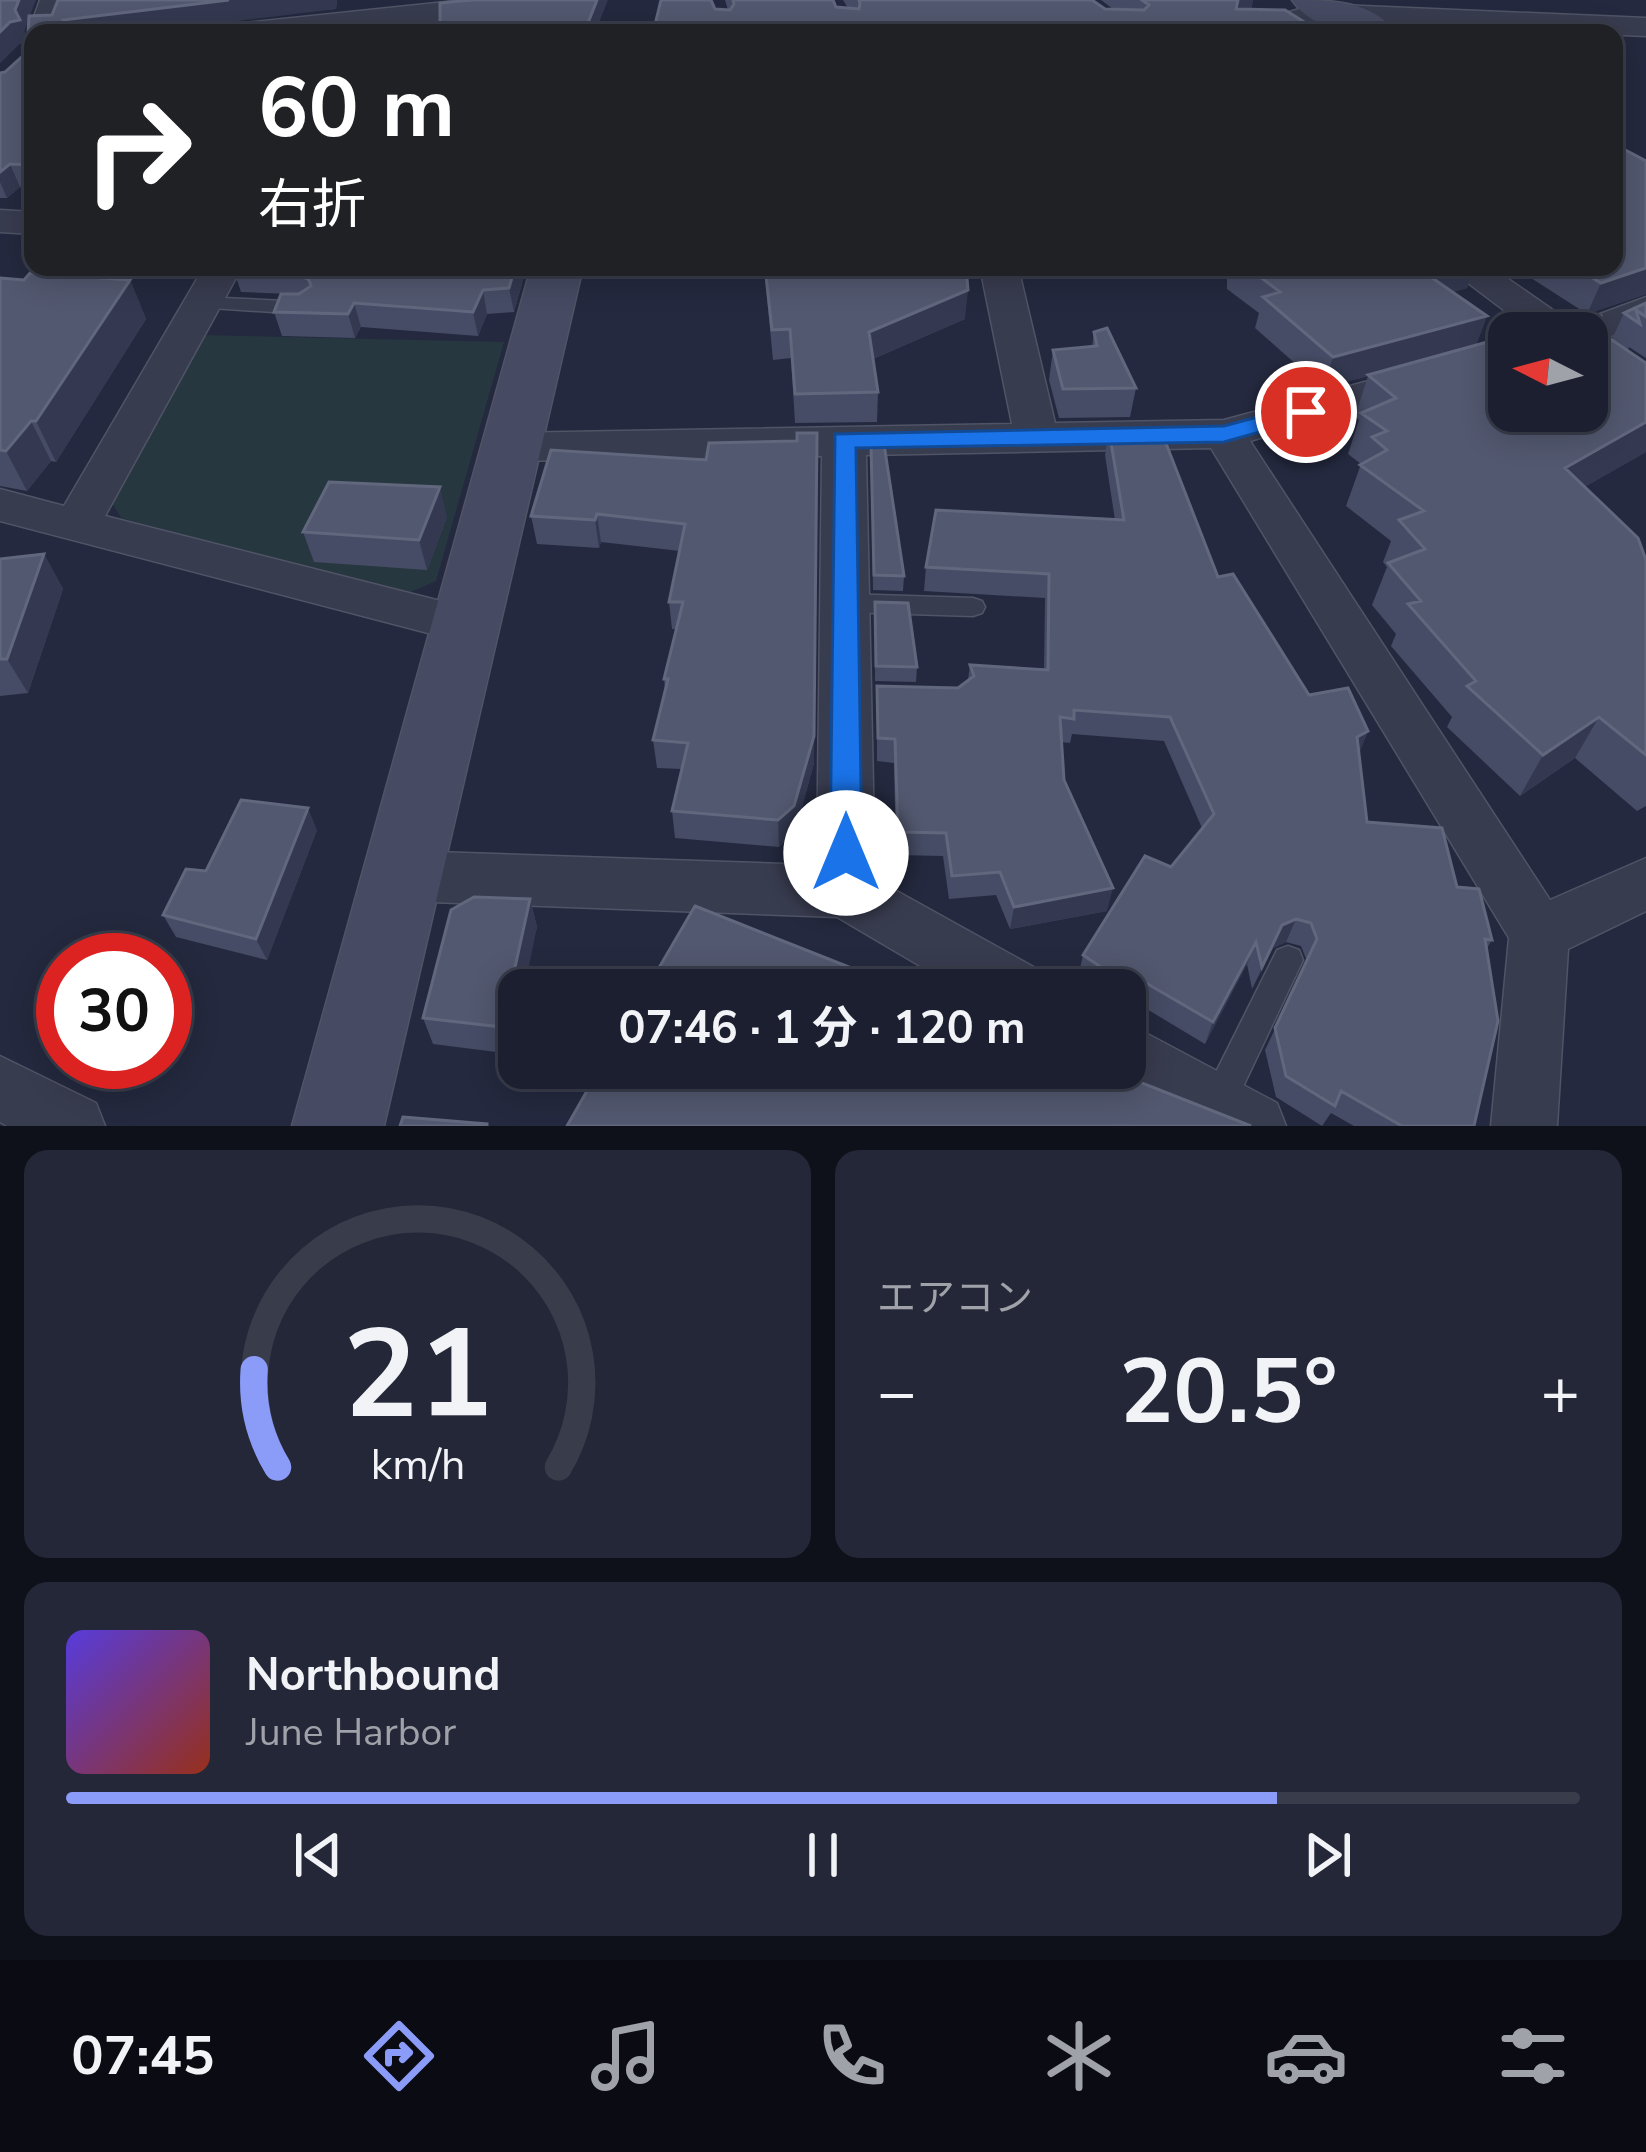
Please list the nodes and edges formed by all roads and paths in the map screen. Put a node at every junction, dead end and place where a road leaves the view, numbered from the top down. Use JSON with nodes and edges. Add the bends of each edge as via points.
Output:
{"nodes":[{"id":1,"x":550,"y":0,"type":"edge"},
{"id":2,"x":1618,"y":0,"type":"edge"},
{"id":3,"x":488,"y":3,"type":"edge"},
{"id":4,"x":1342,"y":16,"type":"edge"},
{"id":5,"x":314,"y":24,"type":"edge"},
{"id":6,"x":1280,"y":24,"type":"edge"},
{"id":7,"x":1559,"y":24,"type":"edge"},
{"id":8,"x":1641,"y":27,"type":"edge"},
{"id":9,"x":555,"y":276,"type":"edge"},
{"id":10,"x":1000,"y":276,"type":"edge"},
{"id":11,"x":1479,"y":276,"type":"edge"},
{"id":12,"x":213,"y":285,"type":"edge"},
{"id":13,"x":304,"y":308,"type":"edge"},
{"id":14,"x":1646,"y":309,"type":"edge"},
{"id":15,"x":1530,"y":312,"type":"edge"},
{"id":16,"x":1608,"y":337,"type":"edge"},
{"id":17,"x":1488,"y":362,"type":"edge"},
{"id":18,"x":1224,"y":434,"type":"junction"},
{"id":19,"x":1036,"y":436,"type":"junction"},
{"id":20,"x":844,"y":440,"type":"junction"},
{"id":21,"x":509,"y":447,"type":"junction"},
{"id":22,"x":0,"y":505,"type":"edge"},
{"id":23,"x":77,"y":524,"type":"junction"},
{"id":24,"x":844,"y":603,"type":"junction"},
{"id":25,"x":973,"y":607,"type":"dead end"},
{"id":26,"x":466,"y":625,"type":"junction"},
{"id":27,"x":405,"y":876,"type":"junction"},
{"id":28,"x":1646,"y":883,"type":"edge"},
{"id":29,"x":846,"y":892,"type":"junction"},
{"id":30,"x":1538,"y":934,"type":"junction"},
{"id":31,"x":1288,"y":960,"type":"dead end"},
{"id":32,"x":980,"y":969,"type":"edge"},
{"id":33,"x":1146,"y":1064,"type":"edge"},
{"id":34,"x":0,"y":1087,"type":"edge"},
{"id":35,"x":1235,"y":1115,"type":"edge"},
{"id":36,"x":72,"y":1126,"type":"edge"},
{"id":37,"x":338,"y":1126,"type":"edge"},
{"id":38,"x":1524,"y":1126,"type":"edge"}],
"edges":[{"from":1,"to":3,"type":"street"},
{"from":2,"to":8,"type":"street"},
{"from":3,"to":5,"type":"street"},
{"from":4,"to":6,"type":"street"},
{"from":4,"to":7,"type":"street"},
{"from":9,"to":21,"type":"street"},
{"from":10,"to":19,"type":"street"},
{"from":11,"to":15,"type":"street"},
{"from":12,"to":13,"type":"lane"},
{"from":12,"to":23,"type":"street"},
{"from":14,"to":16,"type":"street"},
{"from":17,"to":18,"type":"street"},
{"from":18,"to":19,"type":"street"},
{"from":18,"to":30,"type":"street"},
{"from":19,"to":20,"type":"street"},
{"from":20,"to":21,"type":"street"},
{"from":20,"to":24,"type":"street"},
{"from":21,"to":26,"type":"street"},
{"from":22,"to":23,"type":"street"},
{"from":23,"to":26,"type":"street"},
{"from":24,"to":25,"type":"lane"},
{"from":24,"to":29,"type":"street","via":[[856,696]]},
{"from":26,"to":27,"type":"street"},
{"from":27,"to":29,"type":"street"},
{"from":27,"to":37,"type":"street"},
{"from":28,"to":30,"type":"street"},
{"from":29,"to":32,"type":"street"},
{"from":30,"to":38,"type":"street"},
{"from":31,"to":35,"type":"lane"},
{"from":33,"to":35,"type":"street"},
{"from":34,"to":36,"type":"street"}]}
